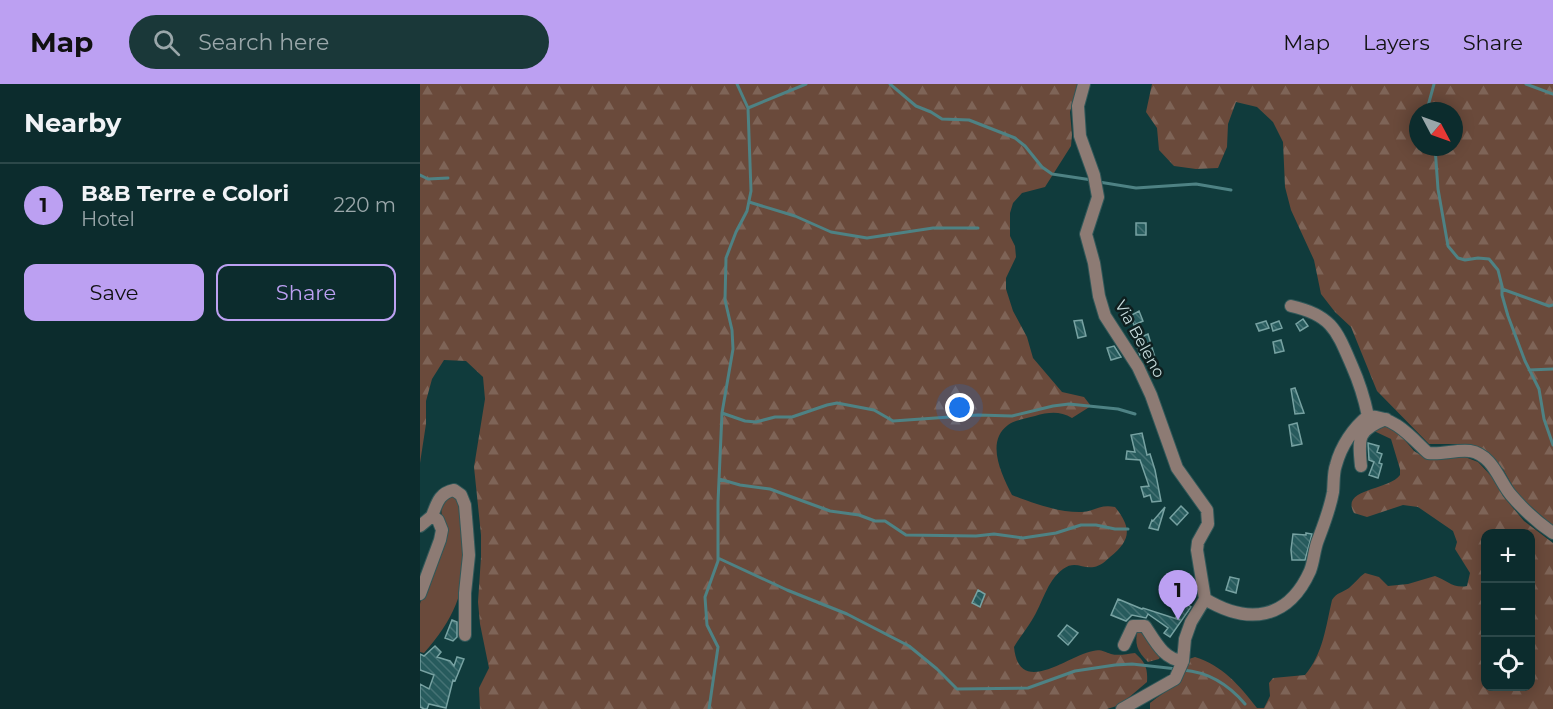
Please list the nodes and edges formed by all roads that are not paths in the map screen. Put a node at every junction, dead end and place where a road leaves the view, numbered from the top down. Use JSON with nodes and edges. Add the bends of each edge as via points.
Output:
{"nodes":[{"id":1,"x":1084,"y":84,"type":"edge"},
{"id":2,"x":1292,"y":306,"type":"dead end"},
{"id":3,"x":1368,"y":416,"type":"junction"},
{"id":4,"x":1386,"y":419,"type":"junction"},
{"id":5,"x":1361,"y":466,"type":"dead end"},
{"id":6,"x":432,"y":516,"type":"junction"},
{"id":7,"x":420,"y":526,"type":"edge"},
{"id":8,"x":1553,"y":533,"type":"edge"},
{"id":9,"x":420,"y":594,"type":"edge"},
{"id":10,"x":1205,"y":599,"type":"junction"},
{"id":11,"x":465,"y":635,"type":"dead end"},
{"id":12,"x":1124,"y":645,"type":"dead end"},
{"id":13,"x":1183,"y":661,"type":"junction"},
{"id":14,"x":1122,"y":709,"type":"edge"}],
"edges":[{"from":1,"to":10,"type":"street","name":"Via Beleno","via":[[1078,106],[1080,136],[1098,197],[1086,234],[1099,296],[1105,316],[1151,395],[1177,468],[1207,510],[1208,524],[1197,550]]},
{"from":2,"to":3,"type":"street","via":[[1314,312],[1337,332],[1363,388]]},
{"from":3,"to":4,"type":"street"},
{"from":3,"to":10,"type":"street","via":[[1355,428],[1340,454],[1328,515],[1311,568],[1297,592],[1271,612],[1254,616]]},
{"from":4,"to":5,"type":"street","via":[[1364,432],[1359,446]]},
{"from":4,"to":8,"type":"street","via":[[1428,453],[1470,452],[1480,456],[1503,480],[1509,494]]},
{"from":6,"to":7,"type":"street"},
{"from":6,"to":9,"type":"street","via":[[442,530]]},
{"from":6,"to":11,"type":"street","via":[[445,492],[454,490],[461,495],[469,555]]},
{"from":10,"to":13,"type":"street","via":[[1191,622]]},
{"from":12,"to":13,"type":"street","via":[[1133,626],[1145,626],[1168,656]]},
{"from":13,"to":14,"type":"street","via":[[1175,679]]}]}
